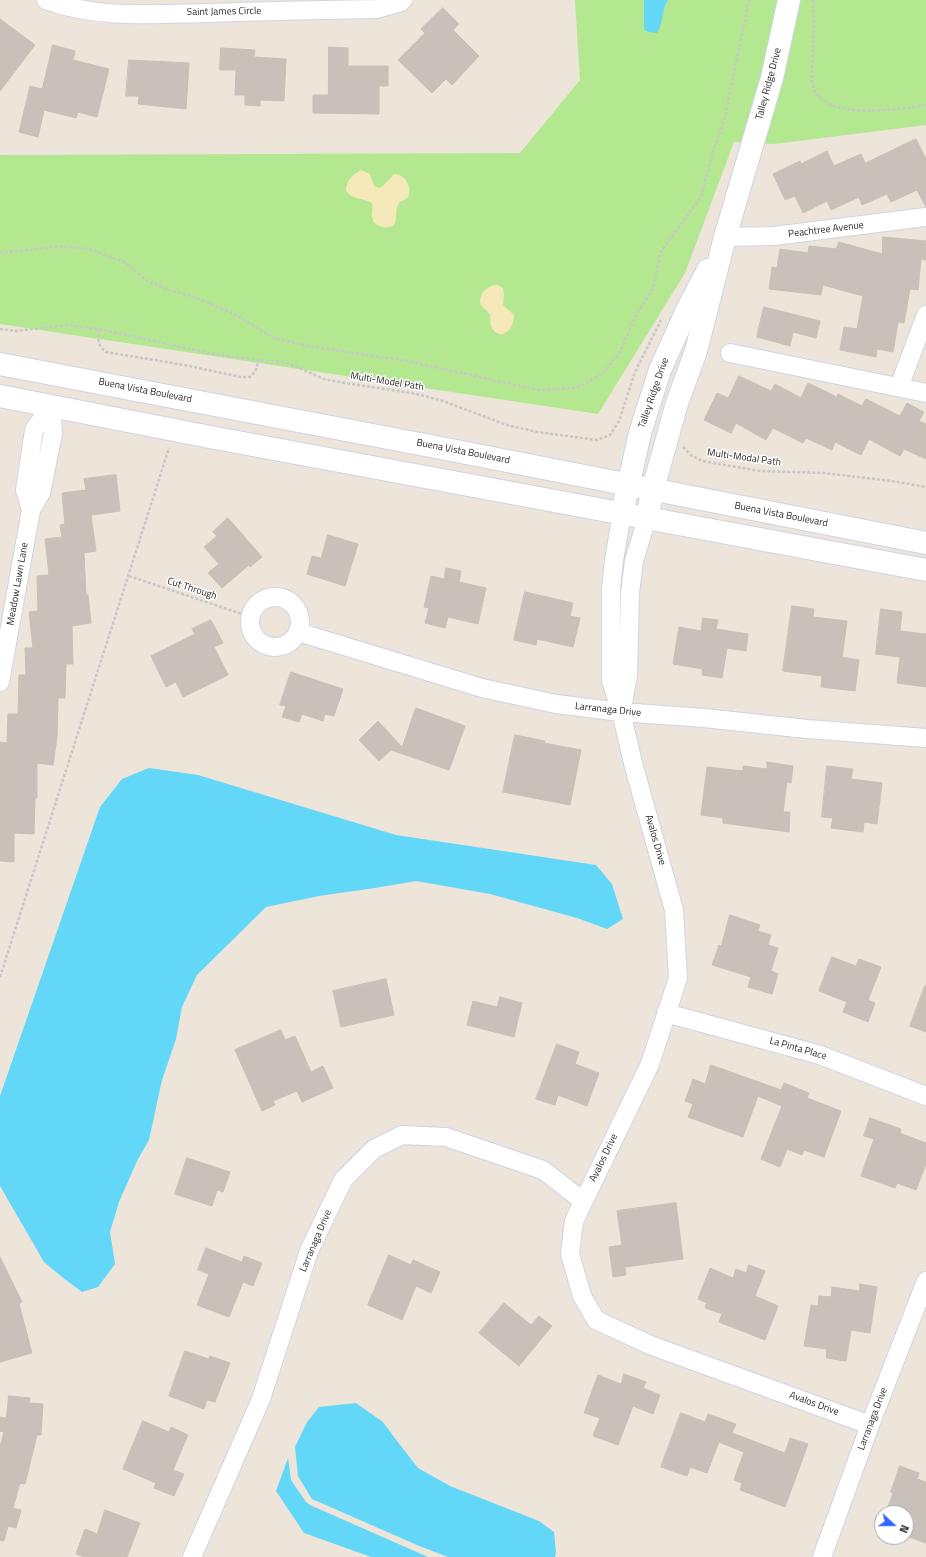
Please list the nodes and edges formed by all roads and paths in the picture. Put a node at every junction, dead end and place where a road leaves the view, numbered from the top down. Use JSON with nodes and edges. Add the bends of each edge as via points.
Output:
{"nodes":[{"id":1,"x":46,"y":0,"type":"edge"},
{"id":2,"x":403,"y":0,"type":"edge"},
{"id":3,"x":749,"y":0,"type":"edge"},
{"id":4,"x":789,"y":0,"type":"edge"},
{"id":5,"x":813,"y":0,"type":"edge"},
{"id":6,"x":926,"y":105,"type":"edge"},
{"id":7,"x":926,"y":216,"type":"edge"},
{"id":8,"x":725,"y":237,"type":"junction"},
{"id":9,"x":0,"y":253,"type":"edge"},
{"id":10,"x":926,"y":315,"type":"edge"},
{"id":11,"x":661,"y":319,"type":"dead end"},
{"id":12,"x":0,"y":329,"type":"edge"},
{"id":13,"x":99,"y":329,"type":"junction"},
{"id":14,"x":730,"y":353,"type":"dead end"},
{"id":15,"x":260,"y":360,"type":"junction"},
{"id":16,"x":0,"y":364,"type":"edge"},
{"id":17,"x":56,"y":375,"type":"junction"},
{"id":18,"x":899,"y":387,"type":"junction"},
{"id":19,"x":926,"y":393,"type":"edge"},
{"id":20,"x":0,"y":396,"type":"edge"},
{"id":21,"x":51,"y":406,"type":"junction"},
{"id":22,"x":682,"y":442,"type":"dead end"},
{"id":23,"x":169,"y":447,"type":"dead end"},
{"id":24,"x":628,"y":485,"type":"junction"},
{"id":25,"x":926,"y":487,"type":"edge"},
{"id":26,"x":653,"y":489,"type":"junction"},
{"id":27,"x":622,"y":513,"type":"junction"},
{"id":28,"x":647,"y":518,"type":"junction"},
{"id":29,"x":926,"y":543,"type":"edge"},
{"id":30,"x":926,"y":570,"type":"edge"},
{"id":31,"x":129,"y":576,"type":"junction"},
{"id":32,"x":251,"y":616,"type":"junction"},
{"id":33,"x":298,"y":632,"type":"junction"},
{"id":34,"x":0,"y":679,"type":"edge"},
{"id":35,"x":621,"y":712,"type":"junction"},
{"id":36,"x":926,"y":738,"type":"edge"},
{"id":37,"x":0,"y":977,"type":"edge"},
{"id":38,"x":666,"y":1013,"type":"junction"},
{"id":39,"x":926,"y":1096,"type":"edge"},
{"id":40,"x":582,"y":1202,"type":"junction"},
{"id":41,"x":926,"y":1281,"type":"edge"},
{"id":42,"x":870,"y":1425,"type":"junction"},
{"id":43,"x":192,"y":1557,"type":"edge"},
{"id":44,"x":822,"y":1557,"type":"edge"}],
"edges":[{"from":1,"to":2,"type":"street","name":"Saint James Circle","via":[[64,7],[87,11],[137,14],[376,9]]},
{"from":3,"to":9,"type":"path","via":[[723,125],[701,197],[660,252],[653,288],[636,315],[619,354],[602,374],[577,388],[539,390],[408,361],[308,346],[274,338],[232,313],[144,279],[126,263],[93,250],[63,246]]},
{"from":4,"to":8,"type":"main road","name":"Talley Ridge Drive","via":[[772,78]]},
{"from":5,"to":6,"type":"path","via":[[811,74],[814,89],[819,97],[831,104],[855,110],[886,111]]},
{"from":7,"to":8,"type":"street","name":"Peachtree Avenue","via":[[774,236]]},
{"from":8,"to":24,"type":"main road","name":"Talley Ridge Drive","via":[[688,308],[660,370],[640,433]]},
{"from":8,"to":26,"type":"main road","name":"Talley Ridge Drive","via":[[696,351]]},
{"from":10,"to":18,"type":"street"},
{"from":11,"to":15,"type":"path","name":"Multi-Model Path","via":[[636,372],[619,421],[610,435],[597,440],[522,429],[440,400],[324,379],[285,362]]},
{"from":12,"to":13,"type":"path","name":"Multi-Model Path","via":[[16,331],[66,325]]},
{"from":13,"to":15,"type":"path","name":"Multi-Model Path","via":[[213,354]]},
{"from":13,"to":15,"type":"path","via":[[98,342],[106,352],[184,364],[241,377],[250,377]]},
{"from":14,"to":18,"type":"street"},
{"from":16,"to":17,"type":"main road","name":"Buena Vista Boulevard"},
{"from":17,"to":21,"type":"main road"},
{"from":17,"to":24,"type":"main road","name":"Buena Vista Boulevard"},
{"from":18,"to":19,"type":"street"},
{"from":20,"to":21,"type":"main road"},
{"from":21,"to":27,"type":"main road"},
{"from":21,"to":34,"type":"street","name":"Meadow Lawn Lane","via":[[53,433],[41,493],[31,510]]},
{"from":22,"to":25,"type":"path","name":"Multi-Modal Path","via":[[691,456],[702,461],[760,471],[824,474]]},
{"from":23,"to":31,"type":"path"},
{"from":24,"to":26,"type":"main road","name":"Buena Vista Boulevard"},
{"from":24,"to":27,"type":"main road","name":"Talley Ridge Drive"},
{"from":26,"to":28,"type":"main road","name":"Talley Ridge Drive"},
{"from":26,"to":29,"type":"main road","name":"Buena Vista Boulevard"},
{"from":27,"to":28,"type":"main road"},
{"from":27,"to":35,"type":"street","name":"Avalos Drive","via":[[611,589],[610,640],[611,680]]},
{"from":28,"to":30,"type":"main road"},
{"from":28,"to":35,"type":"street","name":"Avalos Drive","via":[[634,561],[630,593],[628,676]]},
{"from":31,"to":32,"type":"path","name":"Cut Through"},
{"from":31,"to":37,"type":"path"},
{"from":32,"to":33,"type":"street","via":[[253,633],[264,644],[288,644]]},
{"from":32,"to":33,"type":"street","via":[[259,602],[267,598],[283,598],[298,611]]},
{"from":33,"to":35,"type":"street","name":"Larranaga Drive","via":[[482,688],[556,704]]},
{"from":35,"to":36,"type":"street","name":"Larranaga Drive"},
{"from":35,"to":38,"type":"street","name":"Avalos Drive","via":[[674,910],[678,978]]},
{"from":38,"to":39,"type":"street","name":"La Pinta Place","via":[[820,1055]]},
{"from":38,"to":40,"type":"street","name":"Avalos Drive","via":[[650,1064]]},
{"from":40,"to":42,"type":"street","name":"Avalos Drive","via":[[574,1221],[570,1254],[582,1296],[596,1320],[650,1345]]},
{"from":40,"to":43,"type":"street","name":"Larranaga Drive","via":[[543,1170],[446,1137],[402,1135],[374,1148],[343,1180],[309,1251],[261,1399]]},
{"from":41,"to":42,"type":"street","name":"Larranaga Drive"},
{"from":42,"to":44,"type":"street","name":"Larranaga Drive"}]}
